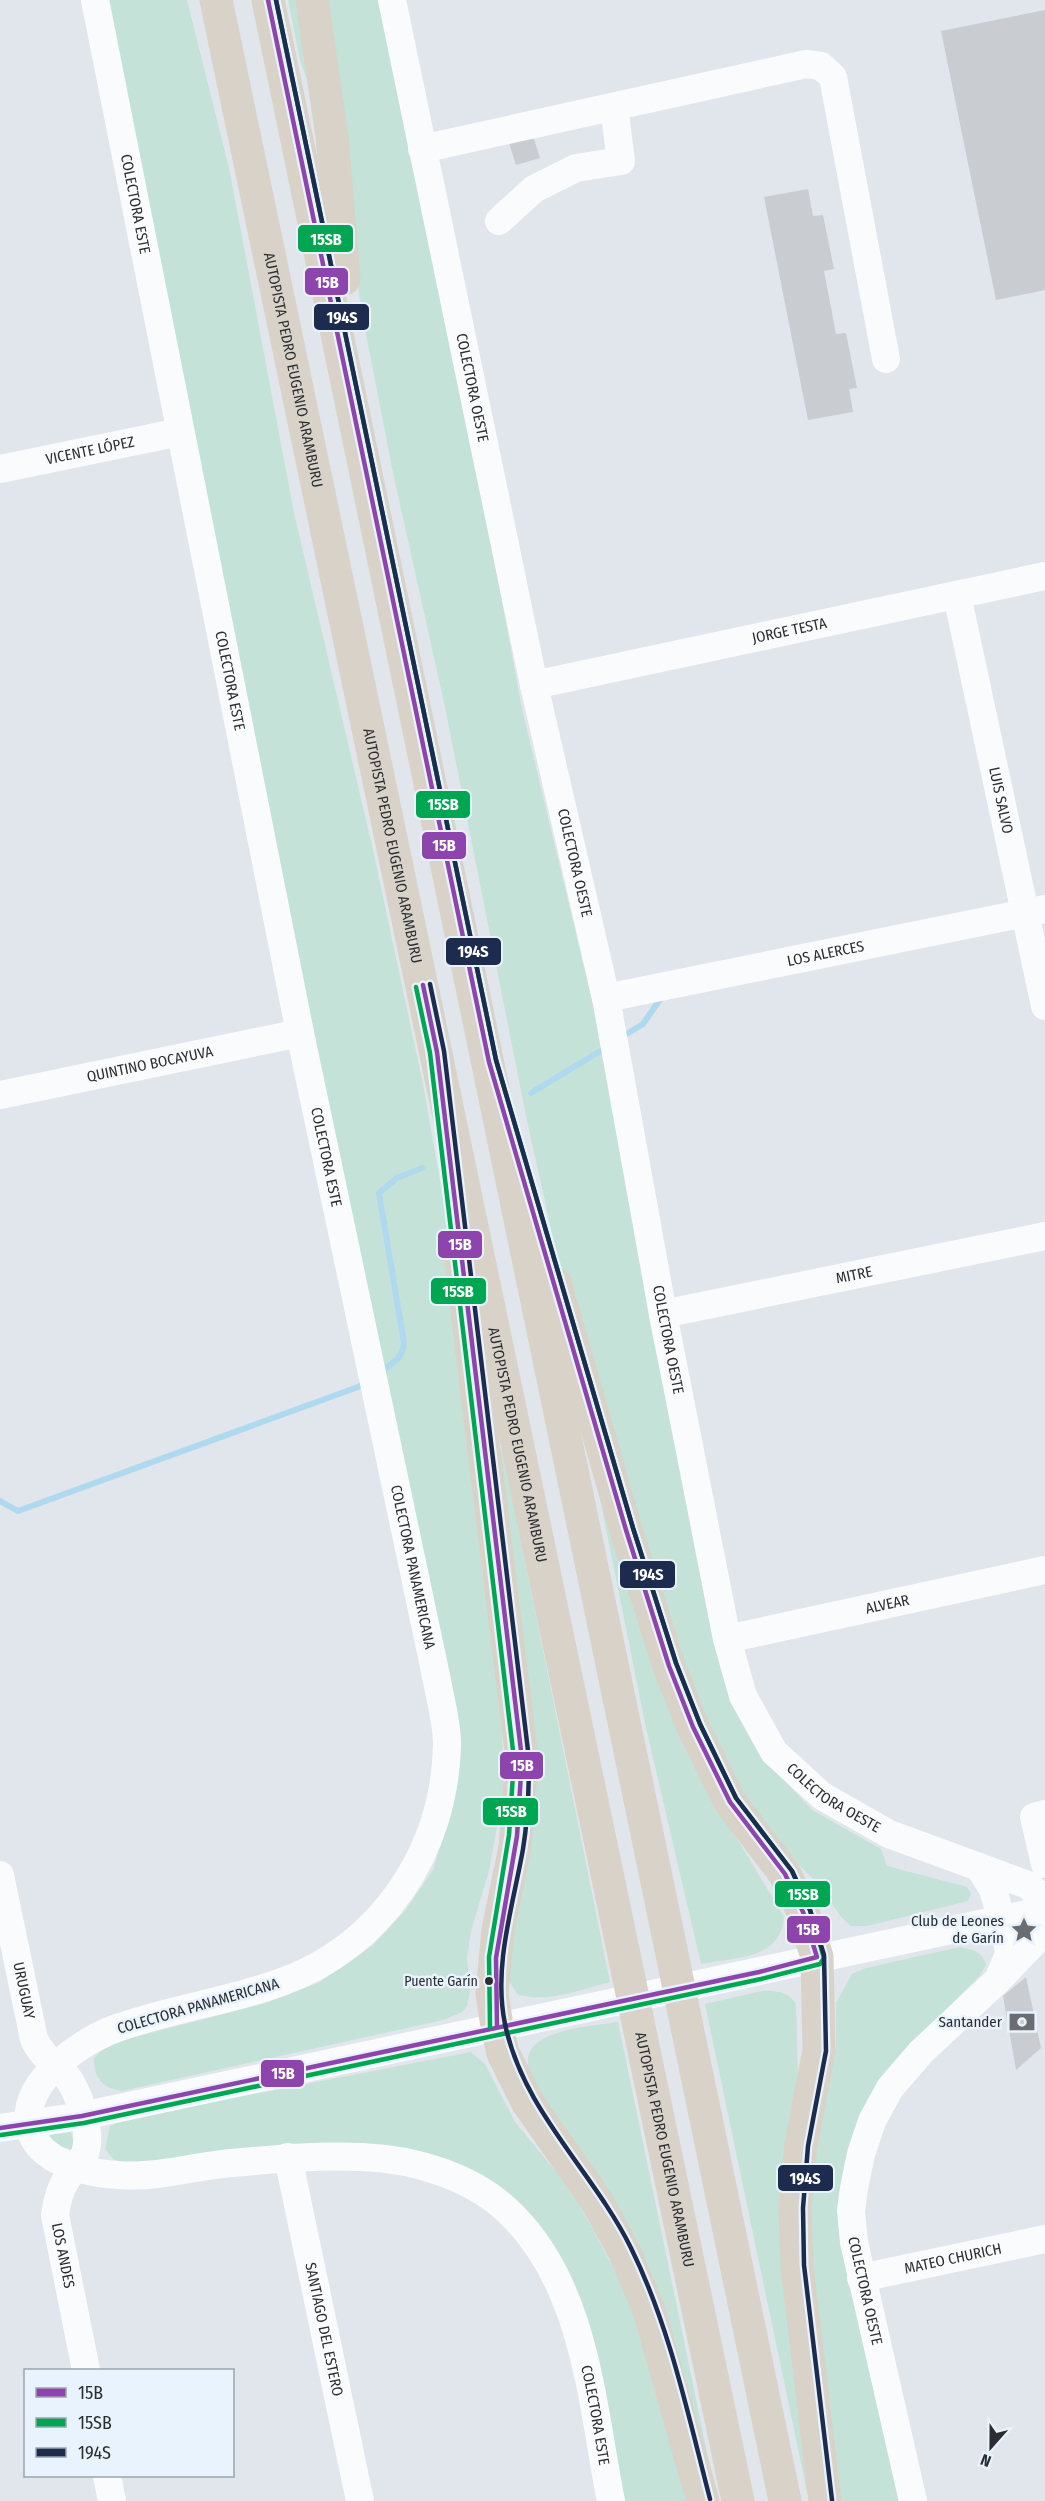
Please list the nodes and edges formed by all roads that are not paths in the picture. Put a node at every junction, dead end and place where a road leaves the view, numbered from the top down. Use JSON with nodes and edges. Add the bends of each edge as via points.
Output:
{"nodes":[{"id":1,"x":95,"y":0,"type":"edge"},
{"id":2,"x":198,"y":0,"type":"edge"},
{"id":3,"x":216,"y":0,"type":"edge"},
{"id":4,"x":268,"y":0,"type":"edge"},
{"id":5,"x":312,"y":0,"type":"edge"},
{"id":6,"x":392,"y":0,"type":"edge"},
{"id":7,"x":614,"y":107,"type":"junction"},
{"id":8,"x":422,"y":149,"type":"junction"},
{"id":9,"x":499,"y":221,"type":"dead end"},
{"id":10,"x":886,"y":359,"type":"dead end"},
{"id":11,"x":297,"y":394,"type":"junction"},
{"id":12,"x":180,"y":432,"type":"junction"},
{"id":13,"x":0,"y":469,"type":"edge"},
{"id":14,"x":1045,"y":576,"type":"edge"},
{"id":15,"x":957,"y":595,"type":"junction"},
{"id":16,"x":399,"y":631,"type":"junction"},
{"id":17,"x":534,"y":686,"type":"junction"},
{"id":18,"x":1035,"y":911,"type":"edge"},
{"id":19,"x":1045,"y":1006,"type":"edge"},
{"id":20,"x":608,"y":1011,"type":"junction"},
{"id":21,"x":300,"y":1033,"type":"junction"},
{"id":22,"x":437,"y":1052,"type":"junction"},
{"id":23,"x":489,"y":1062,"type":"junction"},
{"id":24,"x":0,"y":1095,"type":"edge"},
{"id":25,"x":1045,"y":1236,"type":"edge"},
{"id":26,"x":663,"y":1314,"type":"junction"},
{"id":27,"x":370,"y":1361,"type":"joint"},
{"id":28,"x":1045,"y":1570,"type":"edge"},
{"id":29,"x":728,"y":1639,"type":"junction"},
{"id":30,"x":1045,"y":1814,"type":"edge"},
{"id":31,"x":1045,"y":1864,"type":"edge"},
{"id":32,"x":979,"y":1867,"type":"junction"},
{"id":33,"x":0,"y":1875,"type":"edge"},
{"id":34,"x":1045,"y":1900,"type":"edge"},
{"id":35,"x":1045,"y":1910,"type":"edge"},
{"id":36,"x":1002,"y":1920,"type":"junction"},
{"id":37,"x":1045,"y":1931,"type":"edge"},
{"id":38,"x":817,"y":1957,"type":"junction"},
{"id":39,"x":998,"y":1980,"type":"junction"},
{"id":40,"x":497,"y":2026,"type":"junction"},
{"id":41,"x":55,"y":2066,"type":"junction"},
{"id":42,"x":82,"y":2116,"type":"junction"},
{"id":43,"x":28,"y":2124,"type":"junction"},
{"id":44,"x":0,"y":2128,"type":"edge"},
{"id":45,"x":288,"y":2157,"type":"junction"},
{"id":46,"x":75,"y":2168,"type":"junction"},
{"id":47,"x":1045,"y":2239,"type":"edge"},
{"id":48,"x":861,"y":2278,"type":"junction"},
{"id":49,"x":86,"y":2369,"type":"edge"},
{"id":50,"x":106,"y":2477,"type":"edge"},
{"id":51,"x":112,"y":2501,"type":"edge"},
{"id":52,"x":360,"y":2501,"type":"edge"},
{"id":53,"x":611,"y":2501,"type":"edge"},
{"id":54,"x":703,"y":2501,"type":"edge"},
{"id":55,"x":738,"y":2501,"type":"edge"},
{"id":56,"x":785,"y":2501,"type":"edge"},
{"id":57,"x":825,"y":2501,"type":"edge"},
{"id":58,"x":913,"y":2501,"type":"edge"}],
"edges":[{"from":1,"to":12,"type":"street","name":"COLECTORA ESTE"},
{"from":2,"to":11,"type":"highway"},
{"from":3,"to":11,"type":"highway","name":"AUTOPISTA PEDRO EUGENIO ARAMBURU"},
{"from":4,"to":16,"type":"highway"},
{"from":5,"to":16,"type":"highway","via":[[332,136],[344,279]]},
{"from":6,"to":8,"type":"street","name":"COLECTORA OESTE"},
{"from":7,"to":8,"type":"street"},
{"from":7,"to":9,"type":"street","via":[[621,161],[576,168],[534,189]]},
{"from":7,"to":10,"type":"street","via":[[806,64],[821,66],[833,77]]},
{"from":8,"to":17,"type":"street","name":"COLECTORA OESTE"},
{"from":11,"to":22,"type":"highway","name":"AUTOPISTA PEDRO EUGENIO ARAMBURU"},
{"from":12,"to":13,"type":"street","name":"VICENTE LÓPEZ"},
{"from":12,"to":21,"type":"street","name":"COLECTORA ESTE"},
{"from":14,"to":15,"type":"street","name":"JORGE TESTA"},
{"from":15,"to":17,"type":"street","name":"JORGE TESTA"},
{"from":15,"to":18,"type":"street","name":"LUIS SALVO"},
{"from":16,"to":23,"type":"highway"},
{"from":17,"to":20,"type":"street","name":"COLECTORA OESTE"},
{"from":18,"to":19,"type":"street","name":"LUIS SALVO"},
{"from":18,"to":20,"type":"street","name":"LOS ALERCES"},
{"from":20,"to":26,"type":"street","name":"COLECTORA OESTE"},
{"from":21,"to":24,"type":"street","name":"QUINTINO BOCAYUVA"},
{"from":21,"to":27,"type":"street","name":"COLECTORA ESTE"},
{"from":22,"to":40,"type":"highway","via":[[522,1760],[515,1847],[498,1930],[492,1994]]},
{"from":22,"to":55,"type":"highway","name":"AUTOPISTA PEDRO EUGENIO ARAMBURU"},
{"from":23,"to":38,"type":"highway","via":[[669,1666],[693,1727],[725,1791],[758,1842],[785,1874],[803,1912]]},
{"from":23,"to":56,"type":"highway"},
{"from":25,"to":26,"type":"street","name":"MITRE"},
{"from":26,"to":29,"type":"street","name":"COLECTORA OESTE"},
{"from":27,"to":41,"type":"street","name":"COLECTORA PANAMERICANA","via":[[447,1740],[435,1824],[419,1862],[400,1893],[363,1935],[312,1969],[279,1983],[115,2028]]},
{"from":28,"to":29,"type":"street","name":"ALVEAR"},
{"from":29,"to":32,"type":"street","name":"COLECTORA OESTE","via":[[743,1696],[756,1722],[774,1752],[801,1780],[836,1805],[889,1834]]},
{"from":30,"to":31,"type":"street","via":[[1034,1816]]},
{"from":32,"to":34,"type":"street","via":[[1028,1885]]},
{"from":32,"to":36,"type":"street","name":"COLECTORA OESTE","via":[[993,1889]]},
{"from":33,"to":41,"type":"street","name":"URUGUAY","via":[[34,2039]]},
{"from":35,"to":36,"type":"street"},
{"from":36,"to":38,"type":"street"},
{"from":36,"to":39,"type":"street","name":"COLECTORA OESTE","via":[[1009,1954]]},
{"from":37,"to":39,"type":"street"},
{"from":38,"to":40,"type":"street"},
{"from":38,"to":57,"type":"highway","via":[[820,2035],[801,2145],[795,2208],[797,2266]]},
{"from":39,"to":48,"type":"street","name":"COLECTORA OESTE","via":[[921,2052],[890,2088],[872,2121],[861,2154],[851,2211]]},
{"from":40,"to":42,"type":"street"},
{"from":40,"to":54,"type":"highway","via":[[503,2053],[528,2103],[596,2200],[650,2310]]},
{"from":41,"to":42,"type":"street","via":[[69,2080]]},
{"from":41,"to":43,"type":"street","via":[[38,2086],[29,2106]]},
{"from":42,"to":43,"type":"street"},
{"from":42,"to":46,"type":"street","via":[[87,2135],[85,2152]]},
{"from":43,"to":44,"type":"street"},
{"from":43,"to":46,"type":"street","via":[[36,2143],[51,2158]]},
{"from":45,"to":46,"type":"street","via":[[205,2165],[155,2175]]},
{"from":45,"to":52,"type":"street","name":"SANTIAGO DEL ESTERO"},
{"from":45,"to":53,"type":"street","name":"COLECTORA ESTE","via":[[363,2157],[409,2163],[445,2173],[478,2189],[512,2215],[555,2274],[578,2331]]},
{"from":46,"to":49,"type":"street","name":"LOS ANDES","via":[[58,2198],[55,2215]]},
{"from":47,"to":48,"type":"street","name":"MATEO CHURICH"},
{"from":48,"to":58,"type":"street","name":"COLECTORA OESTE"},
{"from":50,"to":51,"type":"street"}]}
